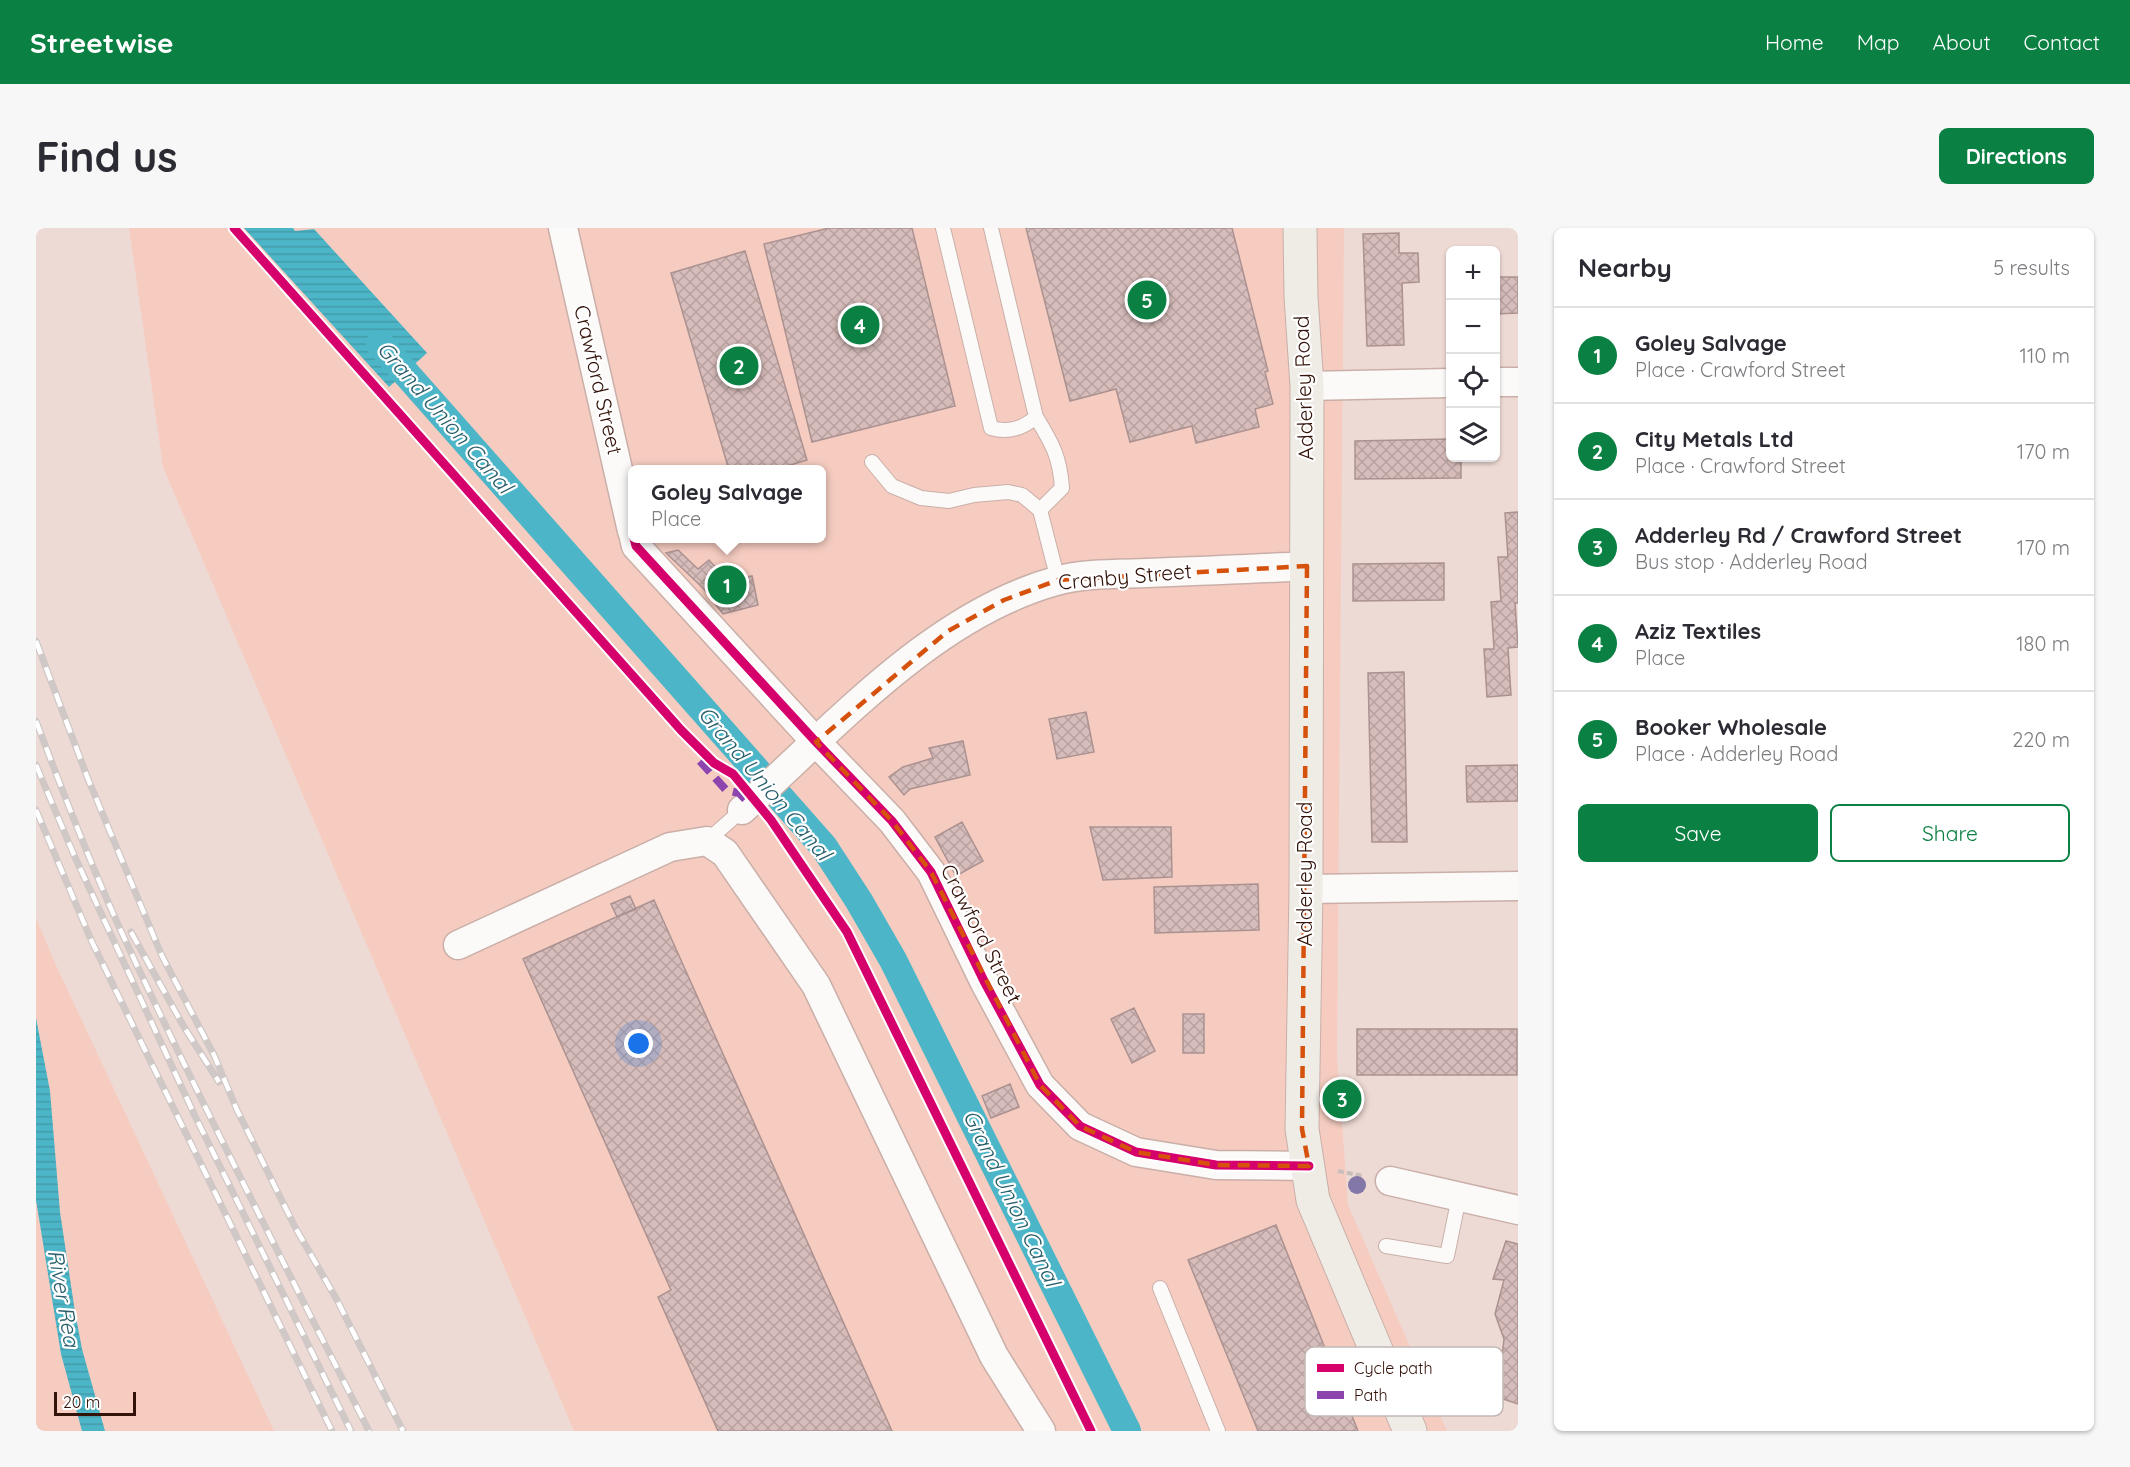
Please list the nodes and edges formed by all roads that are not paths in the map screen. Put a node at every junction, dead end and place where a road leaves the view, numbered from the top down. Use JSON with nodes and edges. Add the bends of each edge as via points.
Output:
{"nodes":[{"id":1,"x":564,"y":228,"type":"edge"},
{"id":2,"x":943,"y":228,"type":"edge"},
{"id":3,"x":991,"y":228,"type":"edge"},
{"id":4,"x":1286,"y":228,"type":"edge"},
{"id":5,"x":1300,"y":228,"type":"edge"},
{"id":6,"x":1301,"y":297,"type":"junction"},
{"id":7,"x":1500,"y":382,"type":"edge"},
{"id":8,"x":1518,"y":382,"type":"edge"},
{"id":9,"x":1446,"y":383,"type":"edge"},
{"id":10,"x":1307,"y":386,"type":"junction"},
{"id":11,"x":1035,"y":417,"type":"junction"},
{"id":12,"x":872,"y":462,"type":"dead end"},
{"id":13,"x":628,"y":509,"type":"edge"},
{"id":14,"x":1040,"y":510,"type":"junction"},
{"id":15,"x":635,"y":543,"type":"edge"},
{"id":16,"x":1307,"y":566,"type":"junction"},
{"id":17,"x":1058,"y":580,"type":"junction"},
{"id":18,"x":808,"y":750,"type":"junction"},
{"id":19,"x":742,"y":810,"type":"joint"},
{"id":20,"x":707,"y":841,"type":"junction"},
{"id":21,"x":1518,"y":886,"type":"edge"},
{"id":22,"x":1306,"y":889,"type":"junction"},
{"id":23,"x":458,"y":945,"type":"dead end"},
{"id":24,"x":1309,"y":1166,"type":"junction"},
{"id":25,"x":1390,"y":1181,"type":"road end"},
{"id":26,"x":1459,"y":1197,"type":"junction"},
{"id":27,"x":1518,"y":1210,"type":"edge"},
{"id":28,"x":1386,"y":1246,"type":"dead end"},
{"id":29,"x":1160,"y":1288,"type":"dead end"},
{"id":30,"x":1375,"y":1347,"type":"edge"},
{"id":31,"x":1404,"y":1416,"type":"edge"},
{"id":32,"x":1041,"y":1431,"type":"edge"},
{"id":33,"x":1218,"y":1431,"type":"edge"},
{"id":34,"x":1410,"y":1431,"type":"edge"}],
"edges":[{"from":1,"to":13,"type":"street","name":"Crawford Street"},
{"from":2,"to":11,"type":"lane","via":[[991,428],[1004,432],[1026,426]]},
{"from":3,"to":11,"type":"lane"},
{"from":4,"to":6,"type":"main road","name":"Adderley Road"},
{"from":5,"to":6,"type":"main road","name":"Adderley Road"},
{"from":6,"to":10,"type":"main road","name":"Adderley Road"},
{"from":7,"to":8,"type":"street"},
{"from":9,"to":10,"type":"street"},
{"from":10,"to":16,"type":"main road","name":"Adderley Road"},
{"from":11,"to":14,"type":"lane","via":[[1061,466],[1062,488]]},
{"from":12,"to":14,"type":"lane","via":[[892,486],[921,498],[949,501],[1008,492],[1022,495]]},
{"from":14,"to":17,"type":"lane"},
{"from":15,"to":18,"type":"street","name":"Crawford Street"},
{"from":16,"to":17,"type":"street","name":"Cranby Street","via":[[1105,574]]},
{"from":16,"to":22,"type":"main road","name":"Adderley Road"},
{"from":17,"to":18,"type":"street","name":"Cranby Street","via":[[1004,600],[948,631]]},
{"from":18,"to":19,"type":"street","name":"Cranby Street"},
{"from":18,"to":24,"type":"street","name":"Crawford Street","via":[[892,821],[931,872],[1040,1085],[1080,1126],[1136,1152],[1216,1165]]},
{"from":19,"to":20,"type":"lane"},
{"from":20,"to":23,"type":"street","via":[[670,847]]},
{"from":20,"to":32,"type":"street","via":[[725,853],[816,985],[994,1356]]},
{"from":21,"to":22,"type":"street"},
{"from":22,"to":24,"type":"main road","name":"Adderley Road","via":[[1302,1129]]},
{"from":24,"to":30,"type":"main road","name":"Adderley Road","via":[[1313,1200]]},
{"from":25,"to":26,"type":"street"},
{"from":26,"to":27,"type":"street"},
{"from":26,"to":28,"type":"lane","via":[[1447,1256]]},
{"from":29,"to":33,"type":"lane"},
{"from":31,"to":34,"type":"main road","name":"Adderley Road"}]}
